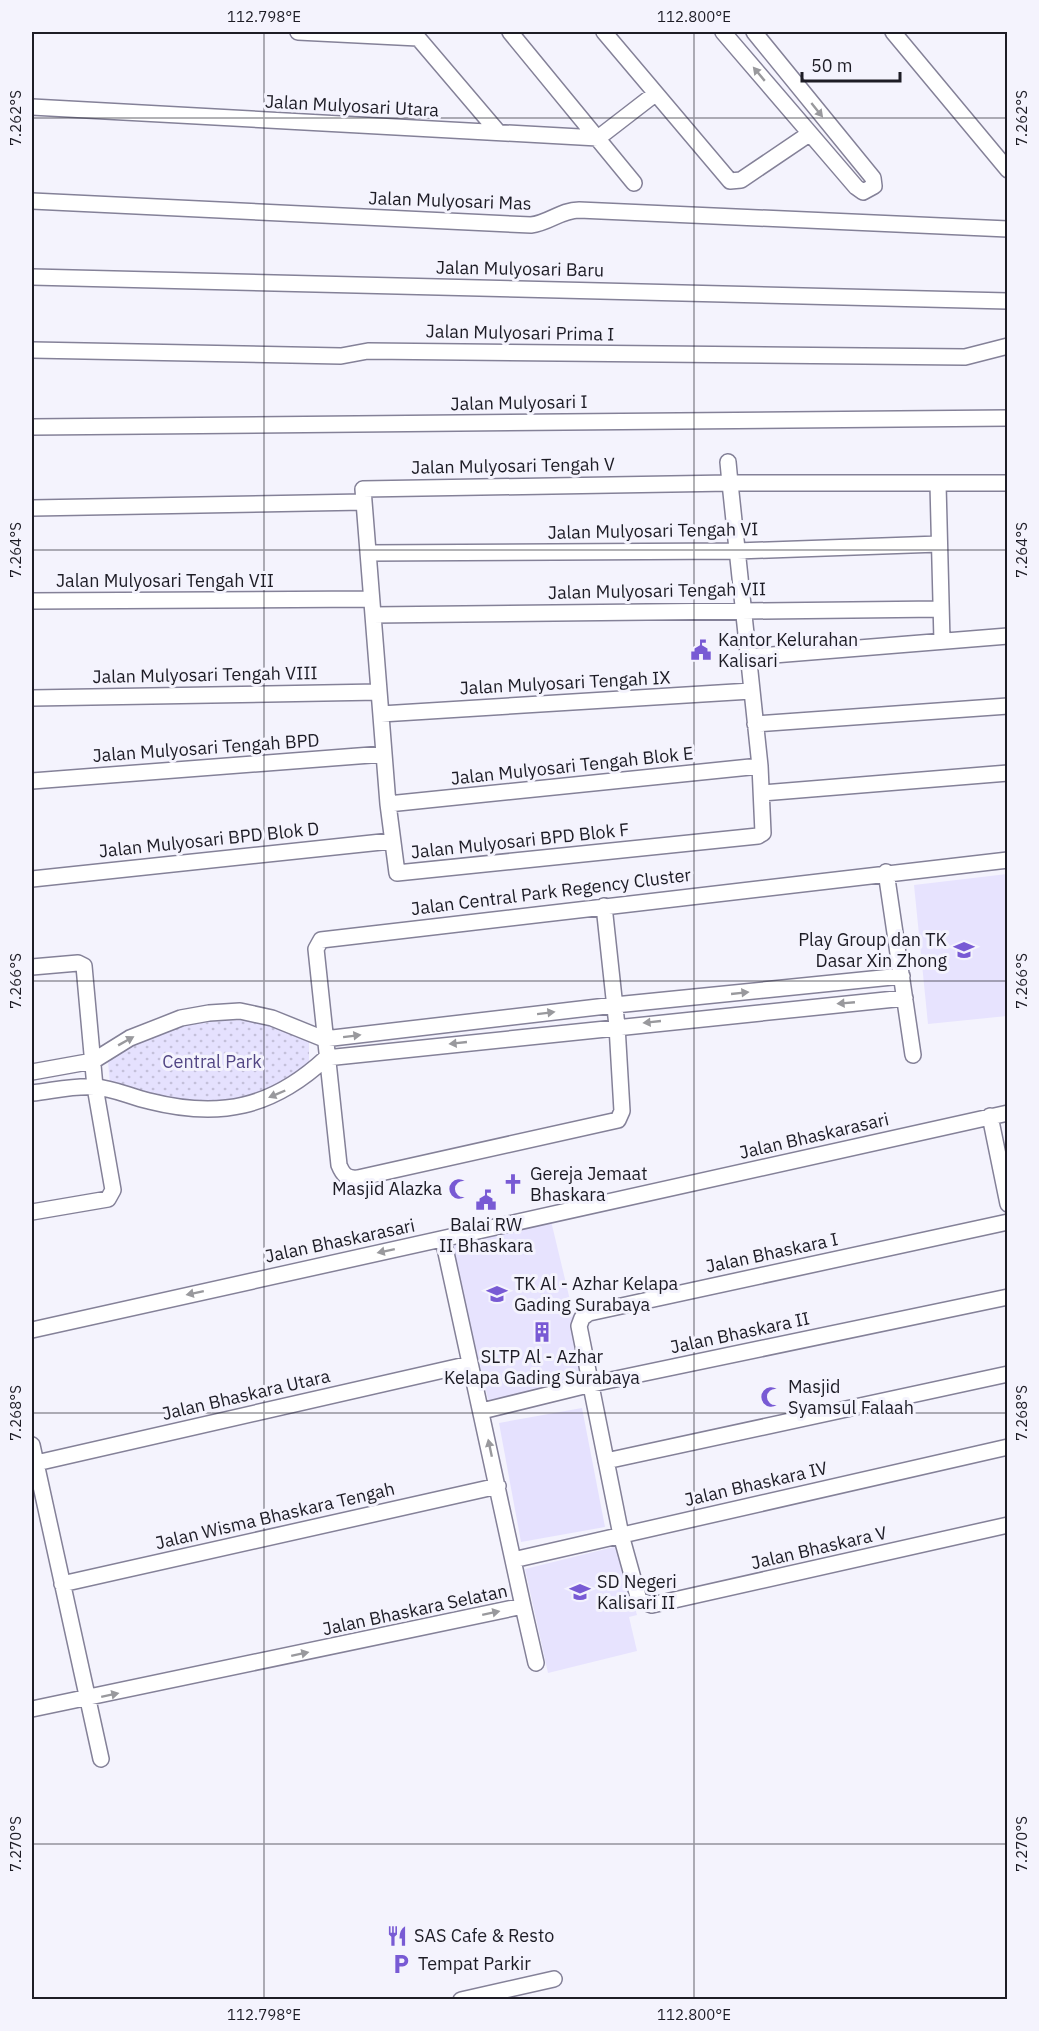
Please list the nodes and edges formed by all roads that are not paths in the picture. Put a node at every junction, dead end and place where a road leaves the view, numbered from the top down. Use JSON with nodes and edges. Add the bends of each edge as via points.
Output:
{"nodes":[{"id":1,"x":298,"y":32,"type":"edge"},
{"id":2,"x":320,"y":32,"type":"edge"},
{"id":3,"x":510,"y":32,"type":"edge"},
{"id":4,"x":604,"y":32,"type":"edge"},
{"id":5,"x":724,"y":32,"type":"edge"},
{"id":6,"x":754,"y":32,"type":"edge"},
{"id":7,"x":893,"y":32,"type":"edge"},
{"id":8,"x":415,"y":35,"type":"edge"},
{"id":9,"x":656,"y":94,"type":"junction"},
{"id":10,"x":32,"y":107,"type":"edge"},
{"id":11,"x":499,"y":133,"type":"junction"},
{"id":12,"x":810,"y":134,"type":"junction"},
{"id":13,"x":598,"y":138,"type":"junction"},
{"id":14,"x":1008,"y":170,"type":"edge"},
{"id":15,"x":634,"y":183,"type":"dead end"},
{"id":16,"x":32,"y":201,"type":"edge"},
{"id":17,"x":1008,"y":229,"type":"edge"},
{"id":18,"x":32,"y":277,"type":"edge"},
{"id":19,"x":1008,"y":301,"type":"edge"},
{"id":20,"x":1008,"y":346,"type":"edge"},
{"id":21,"x":32,"y":350,"type":"edge"},
{"id":22,"x":1008,"y":418,"type":"edge"},
{"id":23,"x":32,"y":427,"type":"edge"},
{"id":24,"x":728,"y":462,"type":"dead end"},
{"id":25,"x":730,"y":483,"type":"junction"},
{"id":26,"x":1008,"y":483,"type":"edge"},
{"id":27,"x":938,"y":484,"type":"junction"},
{"id":28,"x":364,"y":502,"type":"junction"},
{"id":29,"x":32,"y":508,"type":"edge"},
{"id":30,"x":939,"y":544,"type":"junction"},
{"id":31,"x":737,"y":551,"type":"junction"},
{"id":32,"x":368,"y":553,"type":"junction"},
{"id":33,"x":371,"y":599,"type":"junction"},
{"id":34,"x":32,"y":601,"type":"edge"},
{"id":35,"x":743,"y":609,"type":"junction"},
{"id":36,"x":941,"y":609,"type":"junction"},
{"id":37,"x":373,"y":615,"type":"junction"},
{"id":38,"x":1008,"y":636,"type":"edge"},
{"id":39,"x":942,"y":641,"type":"junction"},
{"id":40,"x":748,"y":657,"type":"junction"},
{"id":41,"x":751,"y":691,"type":"junction"},
{"id":42,"x":379,"y":692,"type":"junction"},
{"id":43,"x":32,"y":698,"type":"edge"},
{"id":44,"x":1008,"y":706,"type":"edge"},
{"id":45,"x":381,"y":714,"type":"junction"},
{"id":46,"x":755,"y":724,"type":"junction"},
{"id":47,"x":384,"y":753,"type":"junction"},
{"id":48,"x":759,"y":766,"type":"junction"},
{"id":49,"x":1008,"y":774,"type":"edge"},
{"id":50,"x":32,"y":781,"type":"edge"},
{"id":51,"x":762,"y":793,"type":"junction"},
{"id":52,"x":388,"y":804,"type":"junction"},
{"id":53,"x":391,"y":841,"type":"junction"},
{"id":54,"x":1008,"y":860,"type":"edge"},
{"id":55,"x":886,"y":872,"type":"junction"},
{"id":56,"x":32,"y":879,"type":"edge"},
{"id":57,"x":603,"y":906,"type":"junction"},
{"id":58,"x":32,"y":967,"type":"edge"},
{"id":59,"x":902,"y":976,"type":"junction"},
{"id":60,"x":904,"y":998,"type":"junction"},
{"id":61,"x":615,"y":1005,"type":"junction"},
{"id":62,"x":617,"y":1026,"type":"junction"},
{"id":63,"x":324,"y":1039,"type":"junction"},
{"id":64,"x":913,"y":1055,"type":"dead end"},
{"id":65,"x":326,"y":1058,"type":"junction"},
{"id":66,"x":93,"y":1061,"type":"junction"},
{"id":67,"x":32,"y":1072,"type":"edge"},
{"id":68,"x":95,"y":1087,"type":"junction"},
{"id":69,"x":32,"y":1093,"type":"edge"},
{"id":70,"x":1008,"y":1113,"type":"edge"},
{"id":71,"x":990,"y":1116,"type":"junction"},
{"id":72,"x":1008,"y":1204,"type":"edge"},
{"id":73,"x":32,"y":1212,"type":"edge"},
{"id":74,"x":1008,"y":1222,"type":"edge"},
{"id":75,"x":443,"y":1239,"type":"junction"},
{"id":76,"x":1008,"y":1297,"type":"edge"},
{"id":77,"x":32,"y":1330,"type":"edge"},
{"id":78,"x":470,"y":1364,"type":"junction"},
{"id":79,"x":1008,"y":1374,"type":"edge"},
{"id":80,"x":592,"y":1384,"type":"junction"},
{"id":81,"x":482,"y":1411,"type":"junction"},
{"id":82,"x":32,"y":1445,"type":"edge"},
{"id":83,"x":1008,"y":1447,"type":"edge"},
{"id":84,"x":606,"y":1461,"type":"junction"},
{"id":85,"x":34,"y":1464,"type":"edge"},
{"id":86,"x":498,"y":1486,"type":"junction"},
{"id":87,"x":1008,"y":1525,"type":"edge"},
{"id":88,"x":621,"y":1535,"type":"junction"},
{"id":89,"x":513,"y":1560,"type":"junction"},
{"id":90,"x":62,"y":1584,"type":"junction"},
{"id":91,"x":639,"y":1600,"type":"joint"},
{"id":92,"x":523,"y":1606,"type":"junction"},
{"id":93,"x":536,"y":1663,"type":"dead end"},
{"id":94,"x":87,"y":1699,"type":"junction"},
{"id":95,"x":32,"y":1709,"type":"edge"},
{"id":96,"x":102,"y":1759,"type":"dead end"},
{"id":97,"x":554,"y":1979,"type":"dead end"},
{"id":98,"x":461,"y":2000,"type":"edge"}],
"edges":[{"from":1,"to":2,"type":"street"},
{"from":2,"to":8,"type":"street"},
{"from":3,"to":13,"type":"street"},
{"from":4,"to":9,"type":"street"},
{"from":12,"to":5,"type":"street","one_way":true},
{"from":6,"to":12,"type":"street","one_way":true,"via":[[873,178],[873,188],[861,191]]},
{"from":7,"to":14,"type":"street"},
{"from":8,"to":11,"type":"street"},
{"from":9,"to":12,"type":"street","via":[[733,182]]},
{"from":9,"to":13,"type":"street"},
{"from":10,"to":11,"type":"street","name":"Jalan Mulyosari Utara"},
{"from":11,"to":13,"type":"street","name":"Jalan Mulyosari Utara"},
{"from":13,"to":15,"type":"street"},
{"from":16,"to":17,"type":"street","name":"Jalan Mulyosari Mas","via":[[531,225],[579,210]]},
{"from":18,"to":19,"type":"street","name":"Jalan Mulyosari Baru"},
{"from":20,"to":21,"type":"street","name":"Jalan Mulyosari Prima I","via":[[966,357],[380,351],[341,356]]},
{"from":22,"to":23,"type":"street","name":"Jalan Mulyosari I"},
{"from":24,"to":25,"type":"street"},
{"from":25,"to":27,"type":"street","name":"Jalan Mulyosari Tengah V"},
{"from":25,"to":28,"type":"street","name":"Jalan Mulyosari Tengah V","via":[[366,488]]},
{"from":25,"to":31,"type":"street"},
{"from":26,"to":27,"type":"street","name":"Jalan Mulyosari Tengah V"},
{"from":27,"to":30,"type":"street"},
{"from":28,"to":29,"type":"street"},
{"from":28,"to":32,"type":"street","name":"Jalan Mulyosari BPD Blok F"},
{"from":30,"to":31,"type":"street","name":"Jalan Mulyosari Tengah VI"},
{"from":30,"to":36,"type":"street"},
{"from":31,"to":32,"type":"street","name":"Jalan Mulyosari Tengah VI"},
{"from":31,"to":35,"type":"street"},
{"from":32,"to":33,"type":"street","name":"Jalan Mulyosari BPD Blok F"},
{"from":33,"to":34,"type":"street","name":"Jalan Mulyosari Tengah VII"},
{"from":33,"to":37,"type":"street","name":"Jalan Mulyosari BPD Blok F"},
{"from":35,"to":36,"type":"street","name":"Jalan Mulyosari Tengah VII"},
{"from":35,"to":37,"type":"street","name":"Jalan Mulyosari Tengah VII"},
{"from":35,"to":40,"type":"street"},
{"from":36,"to":39,"type":"street"},
{"from":37,"to":42,"type":"street","name":"Jalan Mulyosari BPD Blok F"},
{"from":38,"to":39,"type":"street"},
{"from":39,"to":40,"type":"street"},
{"from":40,"to":41,"type":"street"},
{"from":41,"to":45,"type":"street","name":"Jalan Mulyosari Tengah IX"},
{"from":41,"to":46,"type":"street"},
{"from":42,"to":43,"type":"street","name":"Jalan Mulyosari Tengah VIII"},
{"from":42,"to":45,"type":"street","name":"Jalan Mulyosari BPD Blok F"},
{"from":44,"to":46,"type":"street"},
{"from":45,"to":47,"type":"street","name":"Jalan Mulyosari BPD Blok F"},
{"from":46,"to":48,"type":"street"},
{"from":47,"to":50,"type":"street","name":"Jalan Mulyosari Tengah BPD"},
{"from":47,"to":52,"type":"street","name":"Jalan Mulyosari BPD Blok F"},
{"from":48,"to":51,"type":"street"},
{"from":48,"to":52,"type":"street","name":"Jalan Mulyosari Tengah Blok E"},
{"from":49,"to":51,"type":"street"},
{"from":51,"to":53,"type":"street","name":"Jalan Mulyosari BPD Blok F","via":[[764,829],[758,836],[399,873]]},
{"from":52,"to":53,"type":"street","name":"Jalan Mulyosari BPD Blok F"},
{"from":53,"to":56,"type":"street","name":"Jalan Mulyosari BPD Blok D"},
{"from":54,"to":55,"type":"street","name":"Jalan Central Park Regency Cluster"},
{"from":55,"to":57,"type":"street","name":"Jalan Central Park Regency Cluster"},
{"from":55,"to":59,"type":"street"},
{"from":57,"to":61,"type":"street"},
{"from":57,"to":63,"type":"street","name":"Jalan Central Park Regency Cluster","via":[[321,940],[316,949]]},
{"from":58,"to":66,"type":"street","via":[[78,963],[84,966]]},
{"from":59,"to":60,"type":"street"},
{"from":61,"to":59,"type":"street","one_way":true},
{"from":60,"to":62,"type":"street","one_way":true},
{"from":60,"to":64,"type":"street"},
{"from":61,"to":62,"type":"street"},
{"from":63,"to":61,"type":"street","one_way":true},
{"from":62,"to":65,"type":"street","one_way":true},
{"from":62,"to":65,"type":"street","name":"Jalan Central Park Regency Cluster","via":[[622,1111],[616,1121],[358,1178],[346,1177],[339,1165]]},
{"from":63,"to":65,"type":"street","name":"Jalan Central Park Regency Cluster"},
{"from":66,"to":63,"type":"street","one_way":true,"via":[[130,1038],[181,1018],[209,1013],[240,1011],[272,1018]]},
{"from":65,"to":68,"type":"street","one_way":true,"via":[[290,1088],[228,1108],[179,1107]]},
{"from":66,"to":67,"type":"street"},
{"from":66,"to":68,"type":"street"},
{"from":68,"to":69,"type":"street"},
{"from":68,"to":73,"type":"street","via":[[112,1196]]},
{"from":70,"to":71,"type":"street","name":"Jalan Bhaskarasari"},
{"from":71,"to":72,"type":"street"},
{"from":71,"to":75,"type":"street","name":"Jalan Bhaskarasari"},
{"from":74,"to":80,"type":"street","name":"Jalan Bhaskara I","via":[[589,1313],[579,1326]]},
{"from":75,"to":77,"type":"street","name":"Jalan Bhaskarasari","one_way":true},
{"from":75,"to":78,"type":"street","name":"Jalan Bhaskara Selatan"},
{"from":76,"to":80,"type":"street","name":"Jalan Bhaskara II"},
{"from":78,"to":81,"type":"street","name":"Jalan Bhaskara Selatan"},
{"from":78,"to":85,"type":"street","name":"Jalan Bhaskara Utara"},
{"from":79,"to":84,"type":"street"},
{"from":80,"to":81,"type":"street","name":"Jalan Bhaskara II"},
{"from":80,"to":84,"type":"street","name":"Jalan Bhaskara I"},
{"from":86,"to":81,"type":"street","name":"Jalan Bhaskara Selatan","one_way":true},
{"from":82,"to":85,"type":"street"},
{"from":83,"to":88,"type":"street","name":"Jalan Bhaskara IV"},
{"from":84,"to":88,"type":"street","name":"Jalan Bhaskara I"},
{"from":85,"to":90,"type":"street"},
{"from":86,"to":89,"type":"street","name":"Jalan Bhaskara Selatan"},
{"from":86,"to":90,"type":"street","name":"Jalan Wisma Bhaskara Tengah"},
{"from":87,"to":91,"type":"street","name":"Jalan Bhaskara V","via":[[652,1605]]},
{"from":88,"to":89,"type":"street","name":"Jalan Bhaskara IV"},
{"from":88,"to":91,"type":"street","name":"Jalan Bhaskara I"},
{"from":89,"to":92,"type":"street","name":"Jalan Bhaskara Selatan"},
{"from":90,"to":94,"type":"street"},
{"from":92,"to":93,"type":"street"},
{"from":94,"to":92,"type":"street","name":"Jalan Bhaskara Selatan","one_way":true},
{"from":94,"to":95,"type":"street","name":"Jalan Bhaskara Selatan"},
{"from":94,"to":96,"type":"street"},
{"from":97,"to":98,"type":"street"}]}
